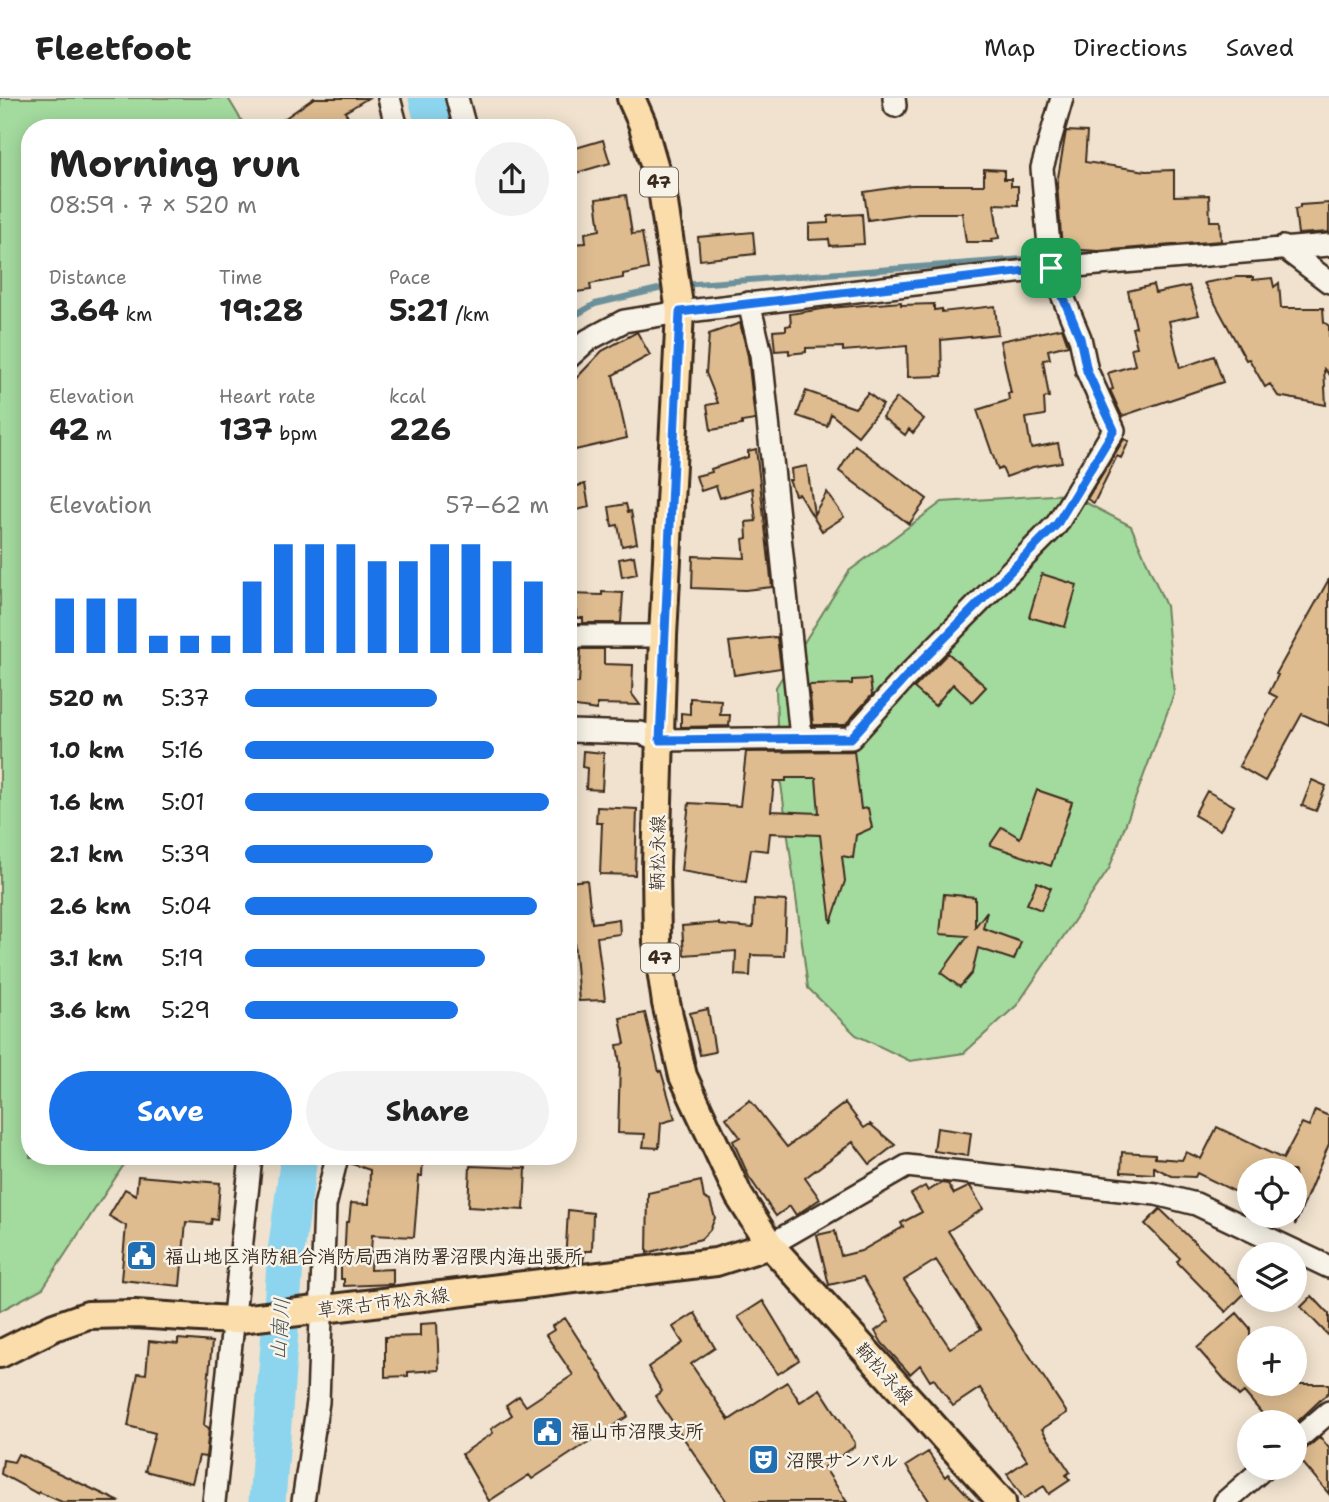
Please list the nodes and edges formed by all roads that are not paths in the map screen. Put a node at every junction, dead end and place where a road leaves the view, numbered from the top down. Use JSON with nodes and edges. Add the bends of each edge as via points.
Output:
{"nodes":[{"id":1,"x":389,"y":98,"type":"edge"},
{"id":2,"x":457,"y":98,"type":"edge"},
{"id":3,"x":631,"y":98,"type":"edge"},
{"id":4,"x":1062,"y":98,"type":"edge"},
{"id":5,"x":395,"y":119,"type":"edge"},
{"id":6,"x":463,"y":119,"type":"edge"},
{"id":7,"x":1329,"y":244,"type":"edge"},
{"id":8,"x":1283,"y":247,"type":"junction"},
{"id":9,"x":1050,"y":261,"type":"junction"},
{"id":10,"x":1329,"y":282,"type":"edge"},
{"id":11,"x":749,"y":303,"type":"junction"},
{"id":12,"x":679,"y":307,"type":"junction"},
{"id":13,"x":577,"y":350,"type":"edge"},
{"id":14,"x":577,"y":636,"type":"edge"},
{"id":15,"x":663,"y":636,"type":"junction"},
{"id":16,"x":577,"y":731,"type":"edge"},
{"id":17,"x":801,"y":737,"type":"junction"},
{"id":18,"x":660,"y":740,"type":"junction"},
{"id":19,"x":250,"y":1165,"type":"edge"},
{"id":20,"x":335,"y":1165,"type":"edge"},
{"id":21,"x":770,"y":1245,"type":"junction"},
{"id":22,"x":1329,"y":1267,"type":"edge"},
{"id":23,"x":312,"y":1310,"type":"junction"},
{"id":24,"x":237,"y":1319,"type":"junction"},
{"id":25,"x":0,"y":1354,"type":"edge"},
{"id":26,"x":1329,"y":1412,"type":"edge"},
{"id":27,"x":1307,"y":1431,"type":"edge"},
{"id":28,"x":1252,"y":1480,"type":"edge"},
{"id":29,"x":1232,"y":1500,"type":"edge"},
{"id":30,"x":214,"y":1502,"type":"edge"},
{"id":31,"x":303,"y":1502,"type":"edge"},
{"id":32,"x":1002,"y":1502,"type":"edge"}],
"edges":[{"from":1,"to":5,"type":"street"},
{"from":2,"to":6,"type":"street"},
{"from":3,"to":12,"type":"main road","name":"鞆松永線","number":"47","via":[[663,196]]},
{"from":4,"to":9,"type":"street","via":[[1042,168]]},
{"from":7,"to":8,"type":"street"},
{"from":8,"to":9,"type":"street"},
{"from":8,"to":10,"type":"street"},
{"from":9,"to":11,"type":"street"},
{"from":9,"to":17,"type":"street","via":[[1080,338],[1087,371],[1114,430],[1057,524],[851,738]]},
{"from":11,"to":12,"type":"street"},
{"from":11,"to":17,"type":"street","via":[[761,354]]},
{"from":12,"to":13,"type":"street","via":[[624,321]]},
{"from":12,"to":15,"type":"main road","name":"鞆松永線","number":"47"},
{"from":14,"to":15,"type":"street"},
{"from":15,"to":18,"type":"main road","name":"鞆松永線","number":"47"},
{"from":16,"to":18,"type":"street","via":[[641,733]]},
{"from":17,"to":18,"type":"street"},
{"from":18,"to":21,"type":"main road","name":"鞆松永線","number":"47","via":[[657,942],[666,1003],[683,1076],[739,1196]]},
{"from":19,"to":24,"type":"street"},
{"from":20,"to":23,"type":"street"},
{"from":21,"to":22,"type":"street","via":[[907,1166],[1156,1194],[1196,1204]]},
{"from":21,"to":23,"type":"main road","name":"草深古市松永線","via":[[716,1262]]},
{"from":21,"to":32,"type":"main road","name":"鞆松永線","number":"47"},
{"from":23,"to":24,"type":"main road","name":"草深古市松永線"},
{"from":23,"to":31,"type":"street","via":[[318,1402]]},
{"from":24,"to":25,"type":"main road","name":"草深古市松永線","via":[[88,1315]]},
{"from":24,"to":30,"type":"street"},
{"from":26,"to":27,"type":"street"},
{"from":28,"to":29,"type":"street"}]}
